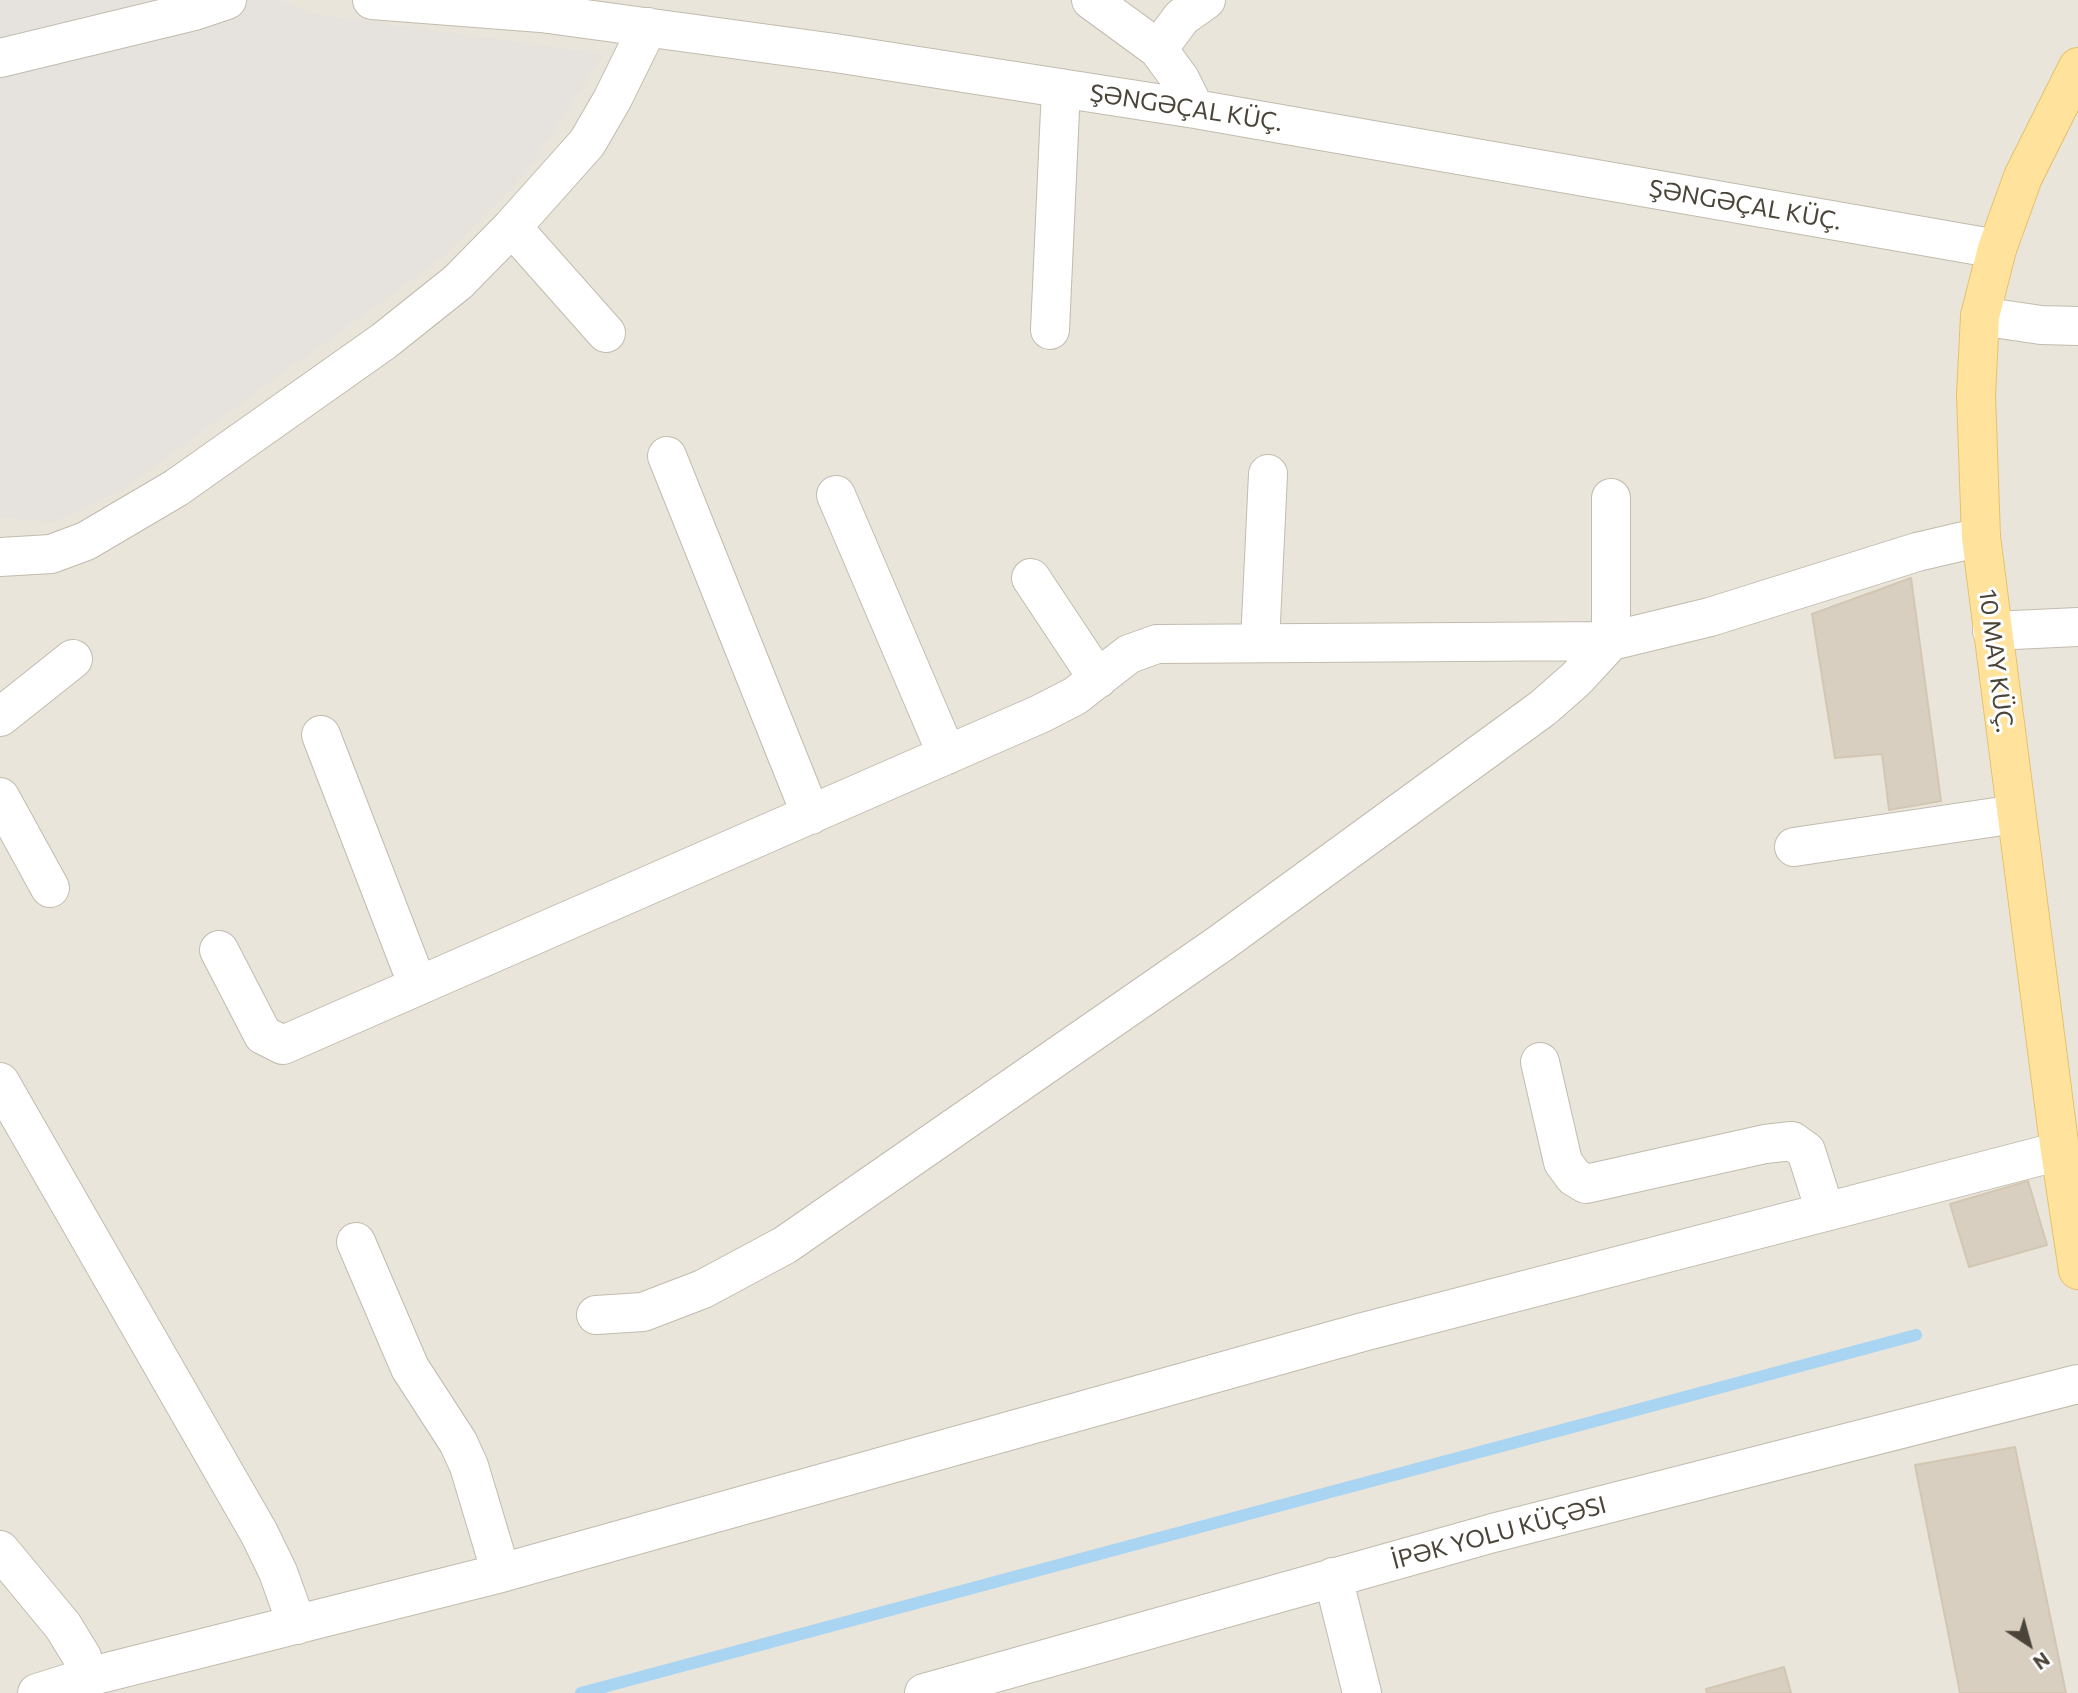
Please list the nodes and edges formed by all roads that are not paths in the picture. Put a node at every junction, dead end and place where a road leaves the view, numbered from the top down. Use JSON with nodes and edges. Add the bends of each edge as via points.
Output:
{"nodes":[{"id":1,"x":227,"y":0,"type":"edge"},
{"id":2,"x":372,"y":0,"type":"edge"},
{"id":3,"x":1091,"y":0,"type":"edge"},
{"id":4,"x":1206,"y":0,"type":"edge"},
{"id":5,"x":648,"y":27,"type":"junction"},
{"id":6,"x":1158,"y":49,"type":"junction"},
{"id":7,"x":0,"y":58,"type":"edge"},
{"id":8,"x":2078,"y":67,"type":"edge"},
{"id":9,"x":1061,"y":88,"type":"junction"},
{"id":10,"x":1195,"y":109,"type":"junction"},
{"id":11,"x":512,"y":228,"type":"junction"},
{"id":12,"x":1997,"y":249,"type":"junction"},
{"id":13,"x":1980,"y":316,"type":"junction"},
{"id":14,"x":2078,"y":326,"type":"edge"},
{"id":15,"x":1050,"y":330,"type":"dead end"},
{"id":16,"x":606,"y":332,"type":"dead end"},
{"id":17,"x":667,"y":456,"type":"dead end"},
{"id":18,"x":1268,"y":474,"type":"dead end"},
{"id":19,"x":836,"y":495,"type":"dead end"},
{"id":20,"x":1611,"y":498,"type":"dead end"},
{"id":21,"x":1981,"y":537,"type":"junction"},
{"id":22,"x":0,"y":557,"type":"edge"},
{"id":23,"x":1031,"y":578,"type":"dead end"},
{"id":24,"x":2078,"y":627,"type":"edge"},
{"id":25,"x":1992,"y":631,"type":"junction"},
{"id":26,"x":1611,"y":641,"type":"junction"},
{"id":27,"x":1260,"y":643,"type":"junction"},
{"id":28,"x":73,"y":659,"type":"dead end"},
{"id":29,"x":1098,"y":678,"type":"junction"},
{"id":30,"x":0,"y":716,"type":"edge"},
{"id":31,"x":321,"y":735,"type":"dead end"},
{"id":32,"x":947,"y":755,"type":"junction"},
{"id":33,"x":0,"y":797,"type":"edge"},
{"id":34,"x":2016,"y":814,"type":"junction"},
{"id":35,"x":811,"y":815,"type":"junction"},
{"id":36,"x":1794,"y":847,"type":"dead end"},
{"id":37,"x":50,"y":888,"type":"dead end"},
{"id":38,"x":219,"y":950,"type":"dead end"},
{"id":39,"x":418,"y":986,"type":"junction"},
{"id":40,"x":1539,"y":1062,"type":"dead end"},
{"id":41,"x":0,"y":1082,"type":"edge"},
{"id":42,"x":2060,"y":1151,"type":"junction"},
{"id":43,"x":1825,"y":1211,"type":"junction"},
{"id":44,"x":356,"y":1242,"type":"dead end"},
{"id":45,"x":2078,"y":1270,"type":"edge"},
{"id":46,"x":596,"y":1315,"type":"dead end"},
{"id":47,"x":2078,"y":1384,"type":"edge"},
{"id":48,"x":0,"y":1550,"type":"edge"},
{"id":49,"x":501,"y":1573,"type":"junction"},
{"id":50,"x":1333,"y":1577,"type":"junction"},
{"id":51,"x":297,"y":1625,"type":"junction"},
{"id":52,"x":88,"y":1677,"type":"junction"},
{"id":53,"x":37,"y":1693,"type":"edge"},
{"id":54,"x":924,"y":1693,"type":"edge"},
{"id":55,"x":1362,"y":1693,"type":"edge"}],
"edges":[{"from":1,"to":7,"type":"street"},
{"from":2,"to":5,"type":"street","name":"ŞƏNGƏÇAL KÜÇ.","via":[[541,13]]},
{"from":3,"to":6,"type":"street"},
{"from":4,"to":6,"type":"street","via":[[1182,17]]},
{"from":5,"to":9,"type":"street","name":"ŞƏNGƏÇAL KÜÇ."},
{"from":5,"to":11,"type":"street","via":[[587,143]]},
{"from":6,"to":10,"type":"street"},
{"from":8,"to":12,"type":"main road","name":"10 MAY KÜÇ.","via":[[2023,177]]},
{"from":9,"to":10,"type":"street","name":"ŞƏNGƏÇAL KÜÇ."},
{"from":9,"to":15,"type":"street"},
{"from":10,"to":12,"type":"street","name":"ŞƏNGƏÇAL KÜÇ."},
{"from":11,"to":16,"type":"street"},
{"from":11,"to":22,"type":"street","via":[[458,282],[384,341],[176,488],[86,541],[51,554]]},
{"from":12,"to":13,"type":"main road","name":"10 MAY KÜÇ."},
{"from":13,"to":14,"type":"street"},
{"from":13,"to":21,"type":"main road","name":"10 MAY KÜÇ.","via":[[1976,395]]},
{"from":17,"to":35,"type":"street"},
{"from":18,"to":27,"type":"street"},
{"from":19,"to":32,"type":"street"},
{"from":20,"to":26,"type":"street"},
{"from":21,"to":25,"type":"main road","name":"10 MAY KÜÇ."},
{"from":21,"to":26,"type":"street","via":[[1917,552],[1710,617]]},
{"from":23,"to":29,"type":"street"},
{"from":24,"to":25,"type":"street"},
{"from":25,"to":34,"type":"main road","name":"10 MAY KÜÇ."},
{"from":26,"to":27,"type":"street"},
{"from":26,"to":46,"type":"street","via":[[1531,716],[1221,943],[785,1245],[703,1289],[643,1311]]},
{"from":27,"to":29,"type":"street","via":[[1157,644],[1129,654]]},
{"from":28,"to":30,"type":"street"},
{"from":29,"to":32,"type":"street","via":[[1040,714]]},
{"from":31,"to":39,"type":"street"},
{"from":32,"to":35,"type":"street"},
{"from":33,"to":37,"type":"street"},
{"from":34,"to":36,"type":"street"},
{"from":34,"to":42,"type":"main road","name":"10 MAY KÜÇ."},
{"from":35,"to":39,"type":"street"},
{"from":38,"to":39,"type":"street","via":[[263,1035],[283,1045]]},
{"from":40,"to":43,"type":"street","via":[[1563,1161],[1574,1177],[1586,1184],[1792,1141],[1806,1151]]},
{"from":41,"to":51,"type":"street","via":[[260,1533]]},
{"from":42,"to":43,"type":"street"},
{"from":42,"to":45,"type":"main road","name":"10 MAY KÜÇ."},
{"from":43,"to":49,"type":"street","via":[[1349,1336]]},
{"from":44,"to":49,"type":"street","via":[[410,1367],[470,1466]]},
{"from":47,"to":50,"type":"street","name":"İPƏK YOLU KÜÇƏSI"},
{"from":48,"to":52,"type":"street","via":[[63,1626]]},
{"from":49,"to":51,"type":"street"},
{"from":50,"to":54,"type":"street","name":"İPƏK YOLU KÜÇƏSI"},
{"from":50,"to":55,"type":"street"},
{"from":51,"to":52,"type":"street"},
{"from":52,"to":53,"type":"street"}]}
